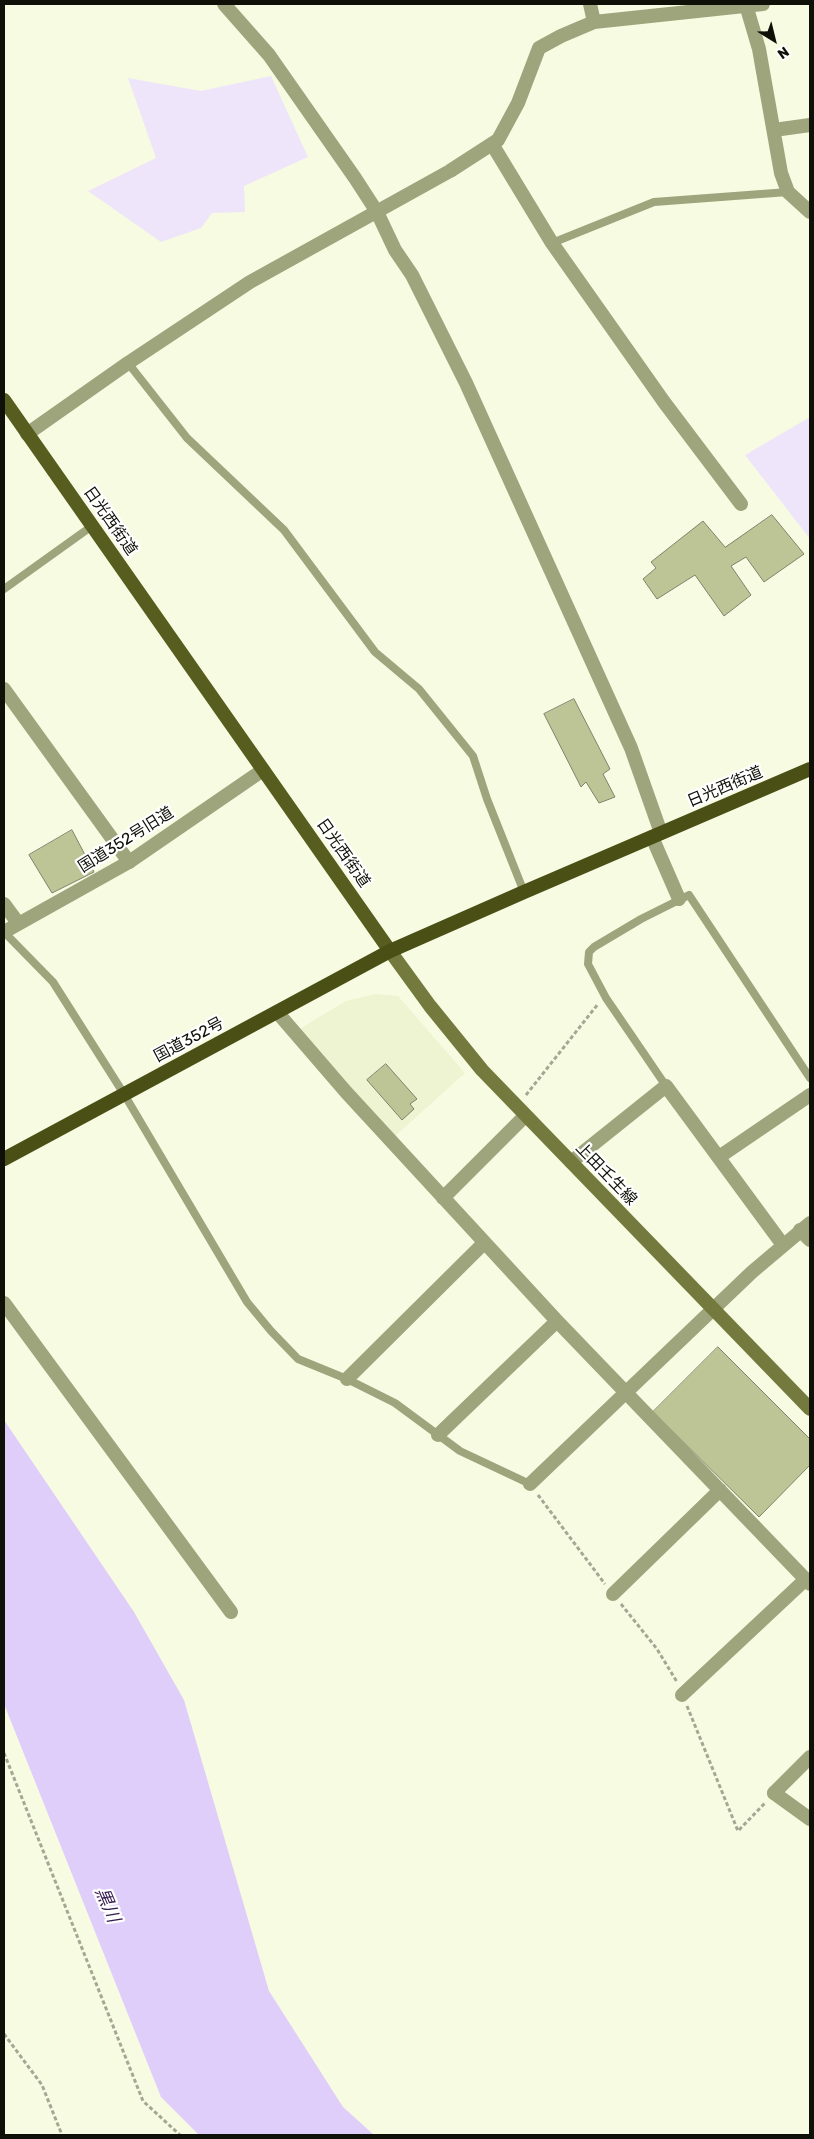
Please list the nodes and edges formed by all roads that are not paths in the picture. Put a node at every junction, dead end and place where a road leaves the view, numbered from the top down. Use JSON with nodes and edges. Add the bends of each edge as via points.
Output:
{"nodes":[{"id":1,"x":224,"y":4,"type":"edge"},
{"id":2,"x":590,"y":4,"type":"edge"},
{"id":3,"x":763,"y":4,"type":"edge"},
{"id":4,"x":746,"y":5,"type":"junction"},
{"id":5,"x":594,"y":22,"type":"junction"},
{"id":6,"x":810,"y":125,"type":"edge"},
{"id":7,"x":774,"y":130,"type":"junction"},
{"id":8,"x":492,"y":144,"type":"junction"},
{"id":9,"x":788,"y":192,"type":"junction"},
{"id":10,"x":377,"y":212,"type":"junction"},
{"id":11,"x":810,"y":212,"type":"edge"},
{"id":12,"x":552,"y":243,"type":"junction"},
{"id":13,"x":128,"y":363,"type":"junction"},
{"id":14,"x":4,"y":400,"type":"edge"},
{"id":15,"x":27,"y":434,"type":"junction"},
{"id":16,"x":741,"y":504,"type":"dead end"},
{"id":17,"x":92,"y":526,"type":"junction"},
{"id":18,"x":4,"y":589,"type":"edge"},
{"id":19,"x":4,"y":689,"type":"edge"},
{"id":20,"x":810,"y":769,"type":"edge"},
{"id":21,"x":263,"y":770,"type":"junction"},
{"id":22,"x":656,"y":835,"type":"junction"},
{"id":23,"x":129,"y":862,"type":"junction"},
{"id":24,"x":524,"y":892,"type":"junction"},
{"id":25,"x":679,"y":899,"type":"junction"},
{"id":26,"x":4,"y":904,"type":"edge"},
{"id":27,"x":18,"y":923,"type":"junction"},
{"id":28,"x":4,"y":932,"type":"edge"},
{"id":29,"x":390,"y":951,"type":"junction"},
{"id":30,"x":277,"y":1012,"type":"junction"},
{"id":31,"x":810,"y":1078,"type":"edge"},
{"id":32,"x":666,"y":1086,"type":"junction"},
{"id":33,"x":124,"y":1094,"type":"junction"},
{"id":34,"x":810,"y":1095,"type":"edge"},
{"id":35,"x":521,"y":1112,"type":"junction"},
{"id":36,"x":719,"y":1157,"type":"junction"},
{"id":37,"x":4,"y":1159,"type":"edge"},
{"id":38,"x":571,"y":1162,"type":"junction"},
{"id":39,"x":443,"y":1198,"type":"junction"},
{"id":40,"x":807,"y":1231,"type":"edge"},
{"id":41,"x":484,"y":1243,"type":"junction"},
{"id":42,"x":783,"y":1244,"type":"junction"},
{"id":43,"x":4,"y":1303,"type":"edge"},
{"id":44,"x":712,"y":1309,"type":"junction"},
{"id":45,"x":557,"y":1321,"type":"junction"},
{"id":46,"x":347,"y":1379,"type":"junction"},
{"id":47,"x":625,"y":1392,"type":"junction"},
{"id":48,"x":810,"y":1409,"type":"edge"},
{"id":49,"x":438,"y":1434,"type":"junction"},
{"id":50,"x":530,"y":1484,"type":"joint"},
{"id":51,"x":720,"y":1490,"type":"junction"},
{"id":52,"x":808,"y":1581,"type":"edge"},
{"id":53,"x":613,"y":1594,"type":"road end"},
{"id":54,"x":231,"y":1612,"type":"dead end"},
{"id":55,"x":682,"y":1695,"type":"road end"},
{"id":56,"x":810,"y":1757,"type":"edge"},
{"id":57,"x":810,"y":1819,"type":"edge"}],
"edges":[{"from":1,"to":10,"type":"street","via":[[269,54]]},
{"from":2,"to":5,"type":"street"},
{"from":3,"to":4,"type":"street"},
{"from":4,"to":5,"type":"street"},
{"from":4,"to":7,"type":"street","via":[[759,49]]},
{"from":5,"to":8,"type":"street","via":[[539,48],[518,103],[498,140]]},
{"from":6,"to":7,"type":"street"},
{"from":7,"to":9,"type":"street","via":[[781,173]]},
{"from":8,"to":10,"type":"street"},
{"from":8,"to":12,"type":"street"},
{"from":9,"to":11,"type":"street"},
{"from":9,"to":12,"type":"lane","via":[[654,202]]},
{"from":10,"to":13,"type":"street","via":[[250,282]]},
{"from":10,"to":22,"type":"street","via":[[474,401],[631,748]]},
{"from":12,"to":16,"type":"street","via":[[664,402]]},
{"from":13,"to":15,"type":"street"},
{"from":13,"to":24,"type":"lane","via":[[187,438],[284,530],[375,652],[419,689],[473,756]]},
{"from":14,"to":15,"type":"main road","name":"日光西街道"},
{"from":15,"to":17,"type":"main road","name":"日光西街道"},
{"from":17,"to":18,"type":"lane"},
{"from":17,"to":21,"type":"main road","name":"日光西街道"},
{"from":19,"to":23,"type":"street"},
{"from":20,"to":22,"type":"highway","name":"日光西街道"},
{"from":21,"to":23,"type":"street","name":"国道352号旧道"},
{"from":21,"to":29,"type":"main road","name":"日光西街道"},
{"from":22,"to":24,"type":"highway","name":"日光西街道"},
{"from":22,"to":25,"type":"street"},
{"from":23,"to":27,"type":"street","name":"国道352号旧道"},
{"from":24,"to":29,"type":"highway","name":"日光西街道"},
{"from":25,"to":31,"type":"lane","via":[[689,895]]},
{"from":25,"to":32,"type":"lane","via":[[589,952],[588,964],[606,998]]},
{"from":26,"to":27,"type":"street"},
{"from":27,"to":28,"type":"street","name":"国道352号旧道"},
{"from":28,"to":33,"type":"lane","via":[[53,982]]},
{"from":29,"to":30,"type":"highway","name":"国道352号"},
{"from":29,"to":35,"type":"main road","name":"上田壬生線","via":[[457,1040]]},
{"from":30,"to":33,"type":"highway","name":"国道352号"},
{"from":30,"to":39,"type":"street"},
{"from":32,"to":36,"type":"street"},
{"from":32,"to":38,"type":"street"},
{"from":33,"to":37,"type":"highway","name":"国道352号"},
{"from":33,"to":46,"type":"lane","via":[[247,1302],[298,1359]]},
{"from":34,"to":36,"type":"street"},
{"from":35,"to":38,"type":"main road","name":"上田壬生線"},
{"from":35,"to":39,"type":"street"},
{"from":36,"to":42,"type":"street"},
{"from":38,"to":44,"type":"main road","name":"上田壬生線"},
{"from":39,"to":41,"type":"street"},
{"from":40,"to":42,"type":"street"},
{"from":41,"to":45,"type":"street"},
{"from":41,"to":46,"type":"street"},
{"from":42,"to":44,"type":"street"},
{"from":43,"to":54,"type":"street"},
{"from":44,"to":47,"type":"street"},
{"from":44,"to":48,"type":"main road","name":"上田壬生線"},
{"from":45,"to":47,"type":"street"},
{"from":45,"to":49,"type":"street"},
{"from":46,"to":49,"type":"lane","via":[[395,1403]]},
{"from":47,"to":50,"type":"street"},
{"from":47,"to":51,"type":"street"},
{"from":49,"to":50,"type":"lane","via":[[460,1451]]},
{"from":51,"to":52,"type":"street"},
{"from":51,"to":53,"type":"street"},
{"from":52,"to":55,"type":"street"},
{"from":56,"to":57,"type":"street","via":[[774,1793]]}]}
